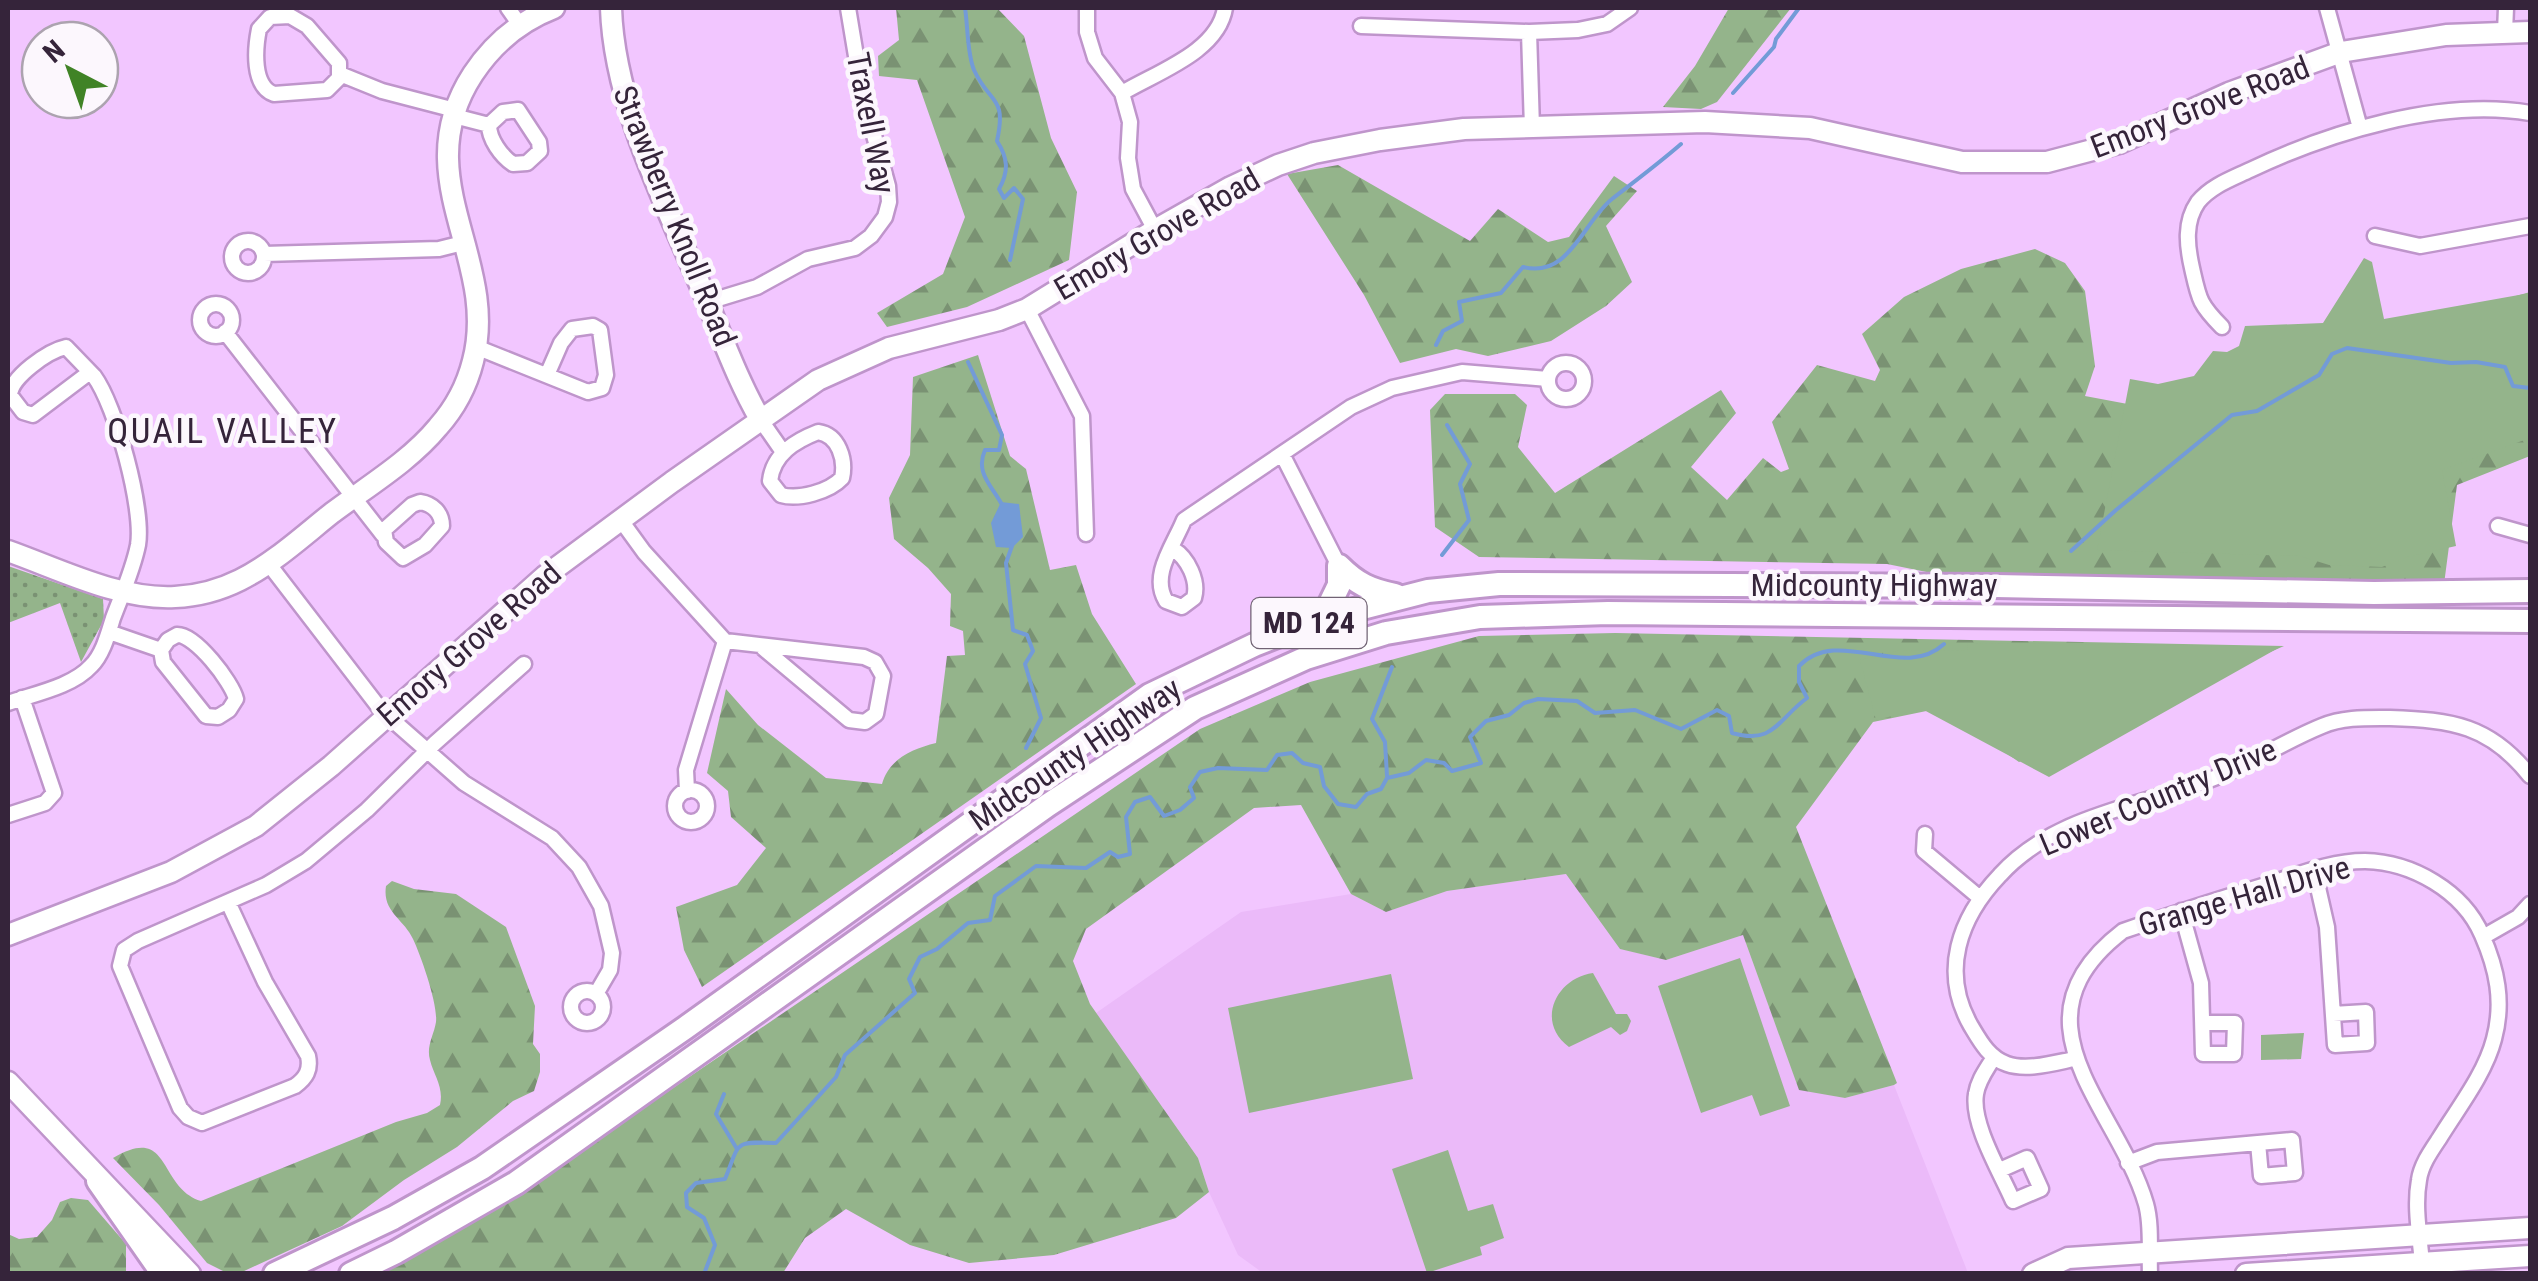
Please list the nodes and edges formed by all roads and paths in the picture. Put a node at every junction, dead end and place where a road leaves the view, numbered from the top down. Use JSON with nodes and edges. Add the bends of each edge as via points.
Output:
{"nodes":[{"id":1,"x":554,"y":8,"type":"edge"},
{"id":2,"x":611,"y":8,"type":"edge"},
{"id":3,"x":848,"y":8,"type":"edge"},
{"id":4,"x":1087,"y":8,"type":"edge"},
{"id":5,"x":1225,"y":8,"type":"edge"},
{"id":6,"x":1630,"y":8,"type":"edge"},
{"id":7,"x":2327,"y":8,"type":"edge"},
{"id":8,"x":2506,"y":8,"type":"edge"},
{"id":9,"x":514,"y":16,"type":"edge"},
{"id":10,"x":1361,"y":26,"type":"dead end"},
{"id":11,"x":1529,"y":32,"type":"junction"},
{"id":12,"x":2505,"y":32,"type":"junction"},
{"id":13,"x":2530,"y":32,"type":"edge"},
{"id":14,"x":2341,"y":52,"type":"junction"},
{"id":15,"x":340,"y":74,"type":"junction"},
{"id":16,"x":1122,"y":93,"type":"junction"},
{"id":17,"x":2530,"y":112,"type":"edge"},
{"id":18,"x":454,"y":113,"type":"junction"},
{"id":19,"x":489,"y":126,"type":"dead end"},
{"id":20,"x":1532,"y":128,"type":"junction"},
{"id":21,"x":2360,"y":128,"type":"junction"},
{"id":22,"x":2530,"y":226,"type":"edge"},
{"id":23,"x":1155,"y":230,"type":"junction"},
{"id":24,"x":2375,"y":236,"type":"dead end"},
{"id":25,"x":463,"y":243,"type":"junction"},
{"id":26,"x":264,"y":254,"type":"dead end"},
{"id":27,"x":708,"y":302,"type":"junction"},
{"id":28,"x":1027,"y":309,"type":"junction"},
{"id":29,"x":2222,"y":327,"type":"dead end"},
{"id":30,"x":225,"y":332,"type":"dead end"},
{"id":31,"x":476,"y":346,"type":"junction"},
{"id":32,"x":90,"y":372,"type":"junction"},
{"id":33,"x":547,"y":375,"type":"junction"},
{"id":34,"x":1548,"y":378,"type":"dead end"},
{"id":35,"x":760,"y":419,"type":"junction"},
{"id":36,"x":783,"y":452,"type":"junction"},
{"id":37,"x":1282,"y":454,"type":"junction"},
{"id":38,"x":353,"y":498,"type":"junction"},
{"id":39,"x":620,"y":519,"type":"junction"},
{"id":40,"x":2498,"y":526,"type":"dead end"},
{"id":41,"x":1086,"y":534,"type":"dead end"},
{"id":42,"x":383,"y":535,"type":"dead end"},
{"id":43,"x":2530,"y":535,"type":"edge"},
{"id":44,"x":1173,"y":549,"type":"dead end"},
{"id":45,"x":8,"y":551,"type":"edge"},
{"id":46,"x":268,"y":563,"type":"junction"},
{"id":47,"x":1339,"y":566,"type":"junction"},
{"id":48,"x":122,"y":590,"type":"junction"},
{"id":49,"x":2530,"y":591,"type":"edge"},
{"id":50,"x":1404,"y":596,"type":"junction"},
{"id":51,"x":1323,"y":618,"type":"junction"},
{"id":52,"x":2530,"y":621,"type":"edge"},
{"id":53,"x":108,"y":632,"type":"junction"},
{"id":54,"x":725,"y":641,"type":"junction"},
{"id":55,"x":763,"y":648,"type":"junction"},
{"id":56,"x":161,"y":650,"type":"junction"},
{"id":57,"x":524,"y":664,"type":"dead end"},
{"id":58,"x":15,"y":701,"type":"edge"},
{"id":59,"x":388,"y":716,"type":"junction"},
{"id":60,"x":427,"y":752,"type":"junction"},
{"id":61,"x":2530,"y":776,"type":"edge"},
{"id":62,"x":687,"y":791,"type":"dead end"},
{"id":63,"x":8,"y":815,"type":"edge"},
{"id":64,"x":1925,"y":834,"type":"dead end"},
{"id":65,"x":2314,"y":870,"type":"junction"},
{"id":66,"x":1980,"y":898,"type":"junction"},
{"id":67,"x":228,"y":902,"type":"junction"},
{"id":68,"x":2530,"y":904,"type":"edge"},
{"id":69,"x":2181,"y":911,"type":"junction"},
{"id":70,"x":8,"y":936,"type":"edge"},
{"id":71,"x":2483,"y":937,"type":"junction"},
{"id":72,"x":596,"y":994,"type":"dead end"},
{"id":73,"x":2333,"y":1014,"type":"dead end"},
{"id":74,"x":2203,"y":1023,"type":"dead end"},
{"id":75,"x":1994,"y":1058,"type":"junction"},
{"id":76,"x":2074,"y":1059,"type":"junction"},
{"id":77,"x":8,"y":1082,"type":"edge"},
{"id":78,"x":2258,"y":1143,"type":"dead end"},
{"id":79,"x":2128,"y":1163,"type":"junction"},
{"id":80,"x":2000,"y":1170,"type":"dead end"},
{"id":81,"x":98,"y":1181,"type":"junction"},
{"id":82,"x":2530,"y":1228,"type":"edge"},
{"id":83,"x":2420,"y":1237,"type":"junction"},
{"id":84,"x":2149,"y":1252,"type":"junction"},
{"id":85,"x":2530,"y":1256,"type":"edge"},
{"id":86,"x":2422,"y":1264,"type":"junction"},
{"id":87,"x":163,"y":1274,"type":"edge"},
{"id":88,"x":190,"y":1274,"type":"edge"},
{"id":89,"x":274,"y":1274,"type":"edge"},
{"id":90,"x":351,"y":1274,"type":"edge"},
{"id":91,"x":2033,"y":1274,"type":"edge"},
{"id":92,"x":2150,"y":1274,"type":"edge"},
{"id":93,"x":2246,"y":1274,"type":"edge"}],
"edges":[{"from":1,"to":9,"type":"street"},
{"from":2,"to":27,"type":"street","name":"Strawberry Knoll Road","via":[[624,96]]},
{"from":3,"to":27,"type":"street","name":"Traxell Way","via":[[888,186],[884,217],[855,248],[808,259]]},
{"from":4,"to":16,"type":"street","via":[[1095,58]]},
{"from":5,"to":16,"type":"street","via":[[1203,46]]},
{"from":6,"to":11,"type":"street","via":[[1608,24]]},
{"from":7,"to":14,"type":"street"},
{"from":8,"to":12,"type":"street"},
{"from":9,"to":18,"type":"street"},
{"from":10,"to":11,"type":"street"},
{"from":11,"to":20,"type":"street"},
{"from":12,"to":13,"type":"street","name":"Emory Grove Road"},
{"from":12,"to":14,"type":"street","name":"Emory Grove Road"},
{"from":14,"to":20,"type":"street","name":"Emory Grove Road","via":[[2119,143],[2047,162],[1962,162],[1760,123]]},
{"from":14,"to":21,"type":"street"},
{"from":15,"to":15,"type":"street","via":[[322,92],[268,92],[258,78],[262,24],[272,17],[299,19],[336,58]]},
{"from":15,"to":18,"type":"street"},
{"from":16,"to":23,"type":"street","via":[[1133,189]]},
{"from":17,"to":21,"type":"street","via":[[2478,110]]},
{"from":18,"to":19,"type":"street"},
{"from":18,"to":25,"type":"street","via":[[448,172]]},
{"from":20,"to":23,"type":"street","name":"Emory Grove Road","via":[[1464,128],[1314,153],[1231,187]]},
{"from":21,"to":29,"type":"street","via":[[2270,160],[2214,187],[2197,204],[2187,228],[2189,254],[2201,306]]},
{"from":22,"to":24,"type":"street","via":[[2420,246]]},
{"from":23,"to":28,"type":"street","name":"Emory Grove Road"},
{"from":25,"to":26,"type":"street","via":[[439,250]]},
{"from":25,"to":31,"type":"street","via":[[477,296]]},
{"from":27,"to":35,"type":"street","name":"Strawberry Knoll Road"},
{"from":28,"to":35,"type":"street","name":"Emory Grove Road","via":[[854,361]]},
{"from":28,"to":41,"type":"street","via":[[1082,416]]},
{"from":30,"to":38,"type":"street"},
{"from":31,"to":33,"type":"street"},
{"from":31,"to":38,"type":"street","via":[[464,387],[439,426]]},
{"from":32,"to":32,"type":"street","via":[[70,348],[60,348],[12,384],[10,395],[33,415]]},
{"from":32,"to":48,"type":"street","via":[[114,413],[138,522],[138,547]]},
{"from":33,"to":33,"type":"street","via":[[588,392],[602,388],[600,330],[572,330]]},
{"from":34,"to":37,"type":"street","via":[[1462,372],[1418,380],[1351,407]]},
{"from":35,"to":36,"type":"street"},
{"from":35,"to":39,"type":"street","name":"Emory Grove Road"},
{"from":36,"to":36,"type":"street","via":[[770,478],[785,497],[833,487],[843,477],[838,446],[828,434],[814,434]]},
{"from":37,"to":44,"type":"street","via":[[1188,516]]},
{"from":37,"to":47,"type":"street"},
{"from":38,"to":42,"type":"street"},
{"from":38,"to":46,"type":"street"},
{"from":39,"to":54,"type":"street"},
{"from":39,"to":59,"type":"street","name":"Emory Grove Road","via":[[537,582]]},
{"from":40,"to":43,"type":"street"},
{"from":45,"to":48,"type":"street"},
{"from":46,"to":48,"type":"street","via":[[190,596]]},
{"from":46,"to":59,"type":"street"},
{"from":47,"to":50,"type":"main road","via":[[1370,590]]},
{"from":47,"to":51,"type":"main road","via":[[1339,585]]},
{"from":48,"to":53,"type":"street"},
{"from":49,"to":50,"type":"main road","name":"Midcounty Highway","number":"MD 124","via":[[1499,584]]},
{"from":50,"to":51,"type":"main road","name":"Midcounty Highway","number":"MD 124"},
{"from":51,"to":89,"type":"main road","name":"Midcounty Highway","number":"MD 124","via":[[1150,696],[482,1168]]},
{"from":52,"to":90,"type":"main road","name":"Midcounty Highway","number":"MD 124","via":[[1608,613],[1480,617],[1386,633],[1306,658],[1195,708],[1048,804],[516,1183]]},
{"from":53,"to":56,"type":"street"},
{"from":53,"to":58,"type":"street","via":[[84,673]]},
{"from":54,"to":55,"type":"street"},
{"from":54,"to":62,"type":"street","via":[[686,770]]},
{"from":55,"to":55,"type":"street","via":[[869,658],[883,674],[878,710],[866,722],[850,720]]},
{"from":56,"to":56,"type":"street","via":[[205,715],[218,717],[233,706],[232,688],[192,638],[172,637]]},
{"from":57,"to":60,"type":"street","name":"Emory Grove Road"},
{"from":58,"to":63,"type":"street","via":[[54,791],[45,803]]},
{"from":59,"to":60,"type":"street"},
{"from":59,"to":70,"type":"street","name":"Emory Grove Road","via":[[231,841]]},
{"from":60,"to":67,"type":"street","name":"Emory Grove Road","via":[[330,844]]},
{"from":60,"to":72,"type":"street","via":[[476,792],[552,838],[579,867],[601,906],[612,953]]},
{"from":61,"to":66,"type":"street","name":"Lower Country Drive","via":[[2514,756],[2462,724],[2359,718],[2326,724],[2202,783],[2063,829],[2002,872]]},
{"from":64,"to":66,"type":"street","via":[[1924,850]]},
{"from":65,"to":69,"type":"street","name":"Grange Hall Drive"},
{"from":65,"to":71,"type":"street","name":"Grange Hall Drive","via":[[2365,861],[2416,872],[2458,900]]},
{"from":65,"to":73,"type":"street","via":[[2327,927]]},
{"from":66,"to":75,"type":"street","name":"Lower Country Drive","via":[[1962,928],[1954,981],[1965,1015]]},
{"from":67,"to":67,"type":"street","name":"Emory Grove Road","via":[[131,944],[121,956],[180,1108],[207,1123],[295,1086],[307,1074],[308,1058]]},
{"from":68,"to":71,"type":"street"},
{"from":69,"to":74,"type":"street","via":[[2201,983]]},
{"from":69,"to":76,"type":"street","name":"Grange Hall Drive","via":[[2123,931],[2090,962],[2071,1007]]},
{"from":71,"to":83,"type":"street","name":"Grange Hall Drive","via":[[2500,996],[2494,1039],[2419,1176]]},
{"from":75,"to":76,"type":"street","via":[[2024,1066]]},
{"from":75,"to":80,"type":"street","via":[[1975,1108]]},
{"from":76,"to":79,"type":"street","name":"Grange Hall Drive"},
{"from":77,"to":81,"type":"street"},
{"from":78,"to":79,"type":"street","via":[[2157,1152]]},
{"from":79,"to":84,"type":"street","name":"Grange Hall Drive","via":[[2147,1206]]},
{"from":81,"to":87,"type":"main road"},
{"from":81,"to":88,"type":"street"},
{"from":82,"to":83,"type":"street"},
{"from":83,"to":84,"type":"street"},
{"from":83,"to":86,"type":"street","name":"Grange Hall Drive"},
{"from":84,"to":91,"type":"street","via":[[2068,1258]]},
{"from":84,"to":92,"type":"street","name":"Grange Hall Drive"},
{"from":85,"to":86,"type":"street"},
{"from":86,"to":93,"type":"street"}]}
